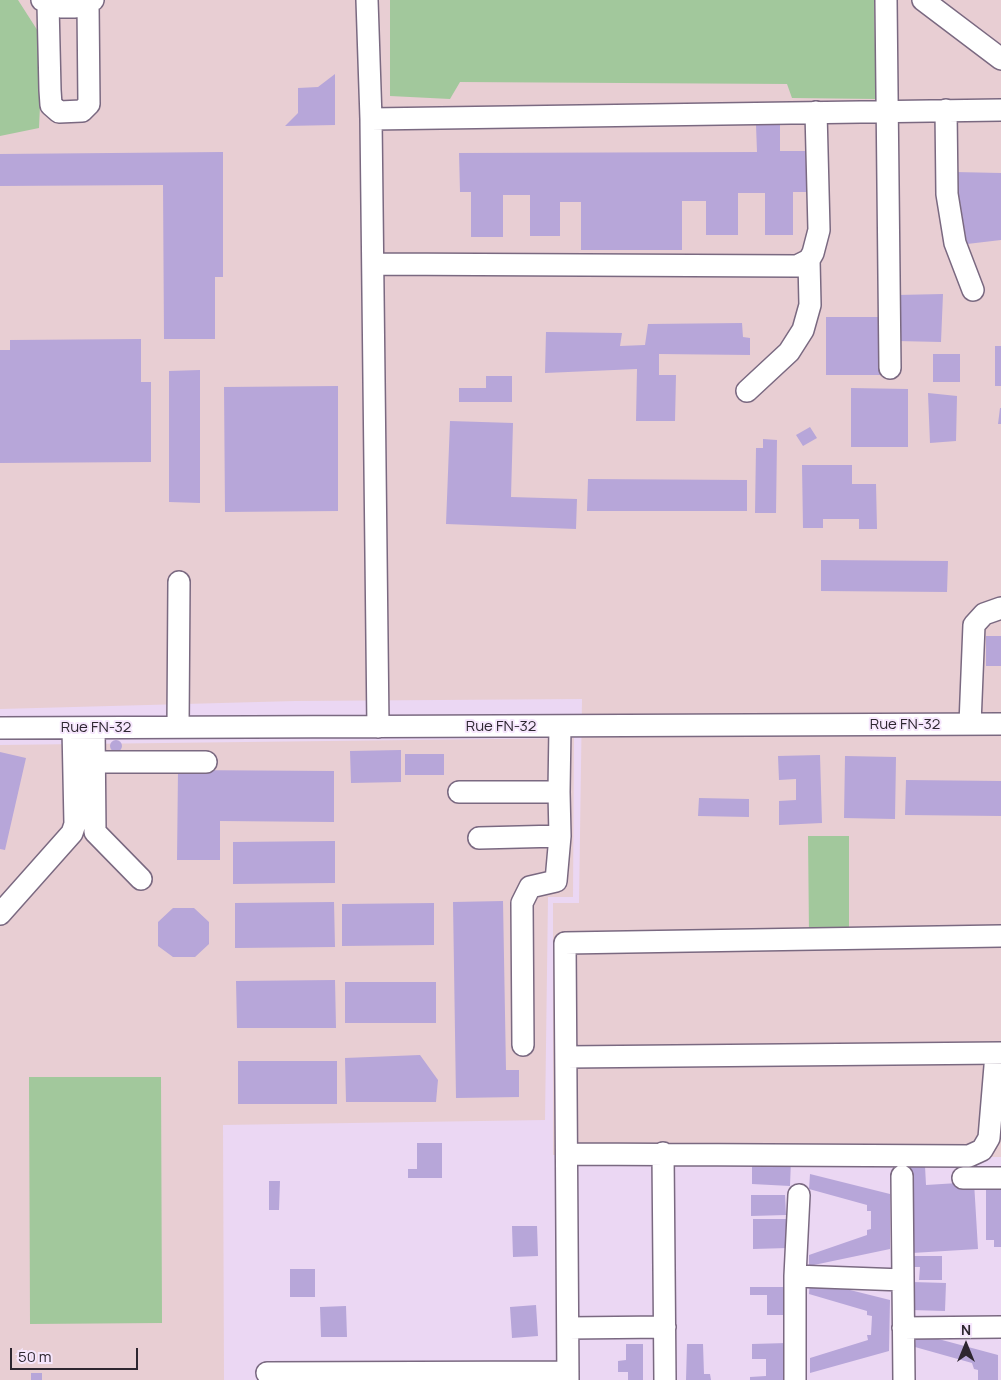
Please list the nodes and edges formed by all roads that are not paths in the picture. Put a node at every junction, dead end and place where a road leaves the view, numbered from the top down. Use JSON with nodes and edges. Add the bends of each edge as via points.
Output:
{"nodes":[{"id":1,"x":367,"y":0,"type":"edge"},
{"id":2,"x":886,"y":0,"type":"edge"},
{"id":3,"x":923,"y":0,"type":"edge"},
{"id":4,"x":90,"y":1,"type":"edge"},
{"id":5,"x":45,"y":2,"type":"edge"},
{"id":6,"x":1001,"y":59,"type":"edge"},
{"id":7,"x":946,"y":110,"type":"junction"},
{"id":8,"x":1001,"y":110,"type":"edge"},
{"id":9,"x":887,"y":111,"type":"junction"},
{"id":10,"x":816,"y":112,"type":"junction"},
{"id":11,"x":371,"y":119,"type":"junction"},
{"id":12,"x":808,"y":260,"type":"junction"},
{"id":13,"x":373,"y":264,"type":"junction"},
{"id":14,"x":973,"y":290,"type":"dead end"},
{"id":15,"x":890,"y":368,"type":"dead end"},
{"id":16,"x":747,"y":391,"type":"dead end"},
{"id":17,"x":179,"y":582,"type":"dead end"},
{"id":18,"x":1001,"y":608,"type":"edge"},
{"id":19,"x":970,"y":724,"type":"junction"},
{"id":20,"x":1001,"y":724,"type":"edge"},
{"id":21,"x":178,"y":727,"type":"junction"},
{"id":22,"x":378,"y":727,"type":"junction"},
{"id":23,"x":560,"y":727,"type":"junction"},
{"id":24,"x":0,"y":728,"type":"edge"},
{"id":25,"x":84,"y":728,"type":"junction"},
{"id":26,"x":94,"y":762,"type":"junction"},
{"id":27,"x":206,"y":762,"type":"dead end"},
{"id":28,"x":458,"y":792,"type":"dead end"},
{"id":29,"x":559,"y":792,"type":"junction"},
{"id":30,"x":560,"y":836,"type":"junction"},
{"id":31,"x":479,"y":838,"type":"dead end"},
{"id":32,"x":141,"y":879,"type":"dead end"},
{"id":33,"x":0,"y":914,"type":"edge"},
{"id":34,"x":1001,"y":936,"type":"edge"},
{"id":35,"x":523,"y":1045,"type":"dead end"},
{"id":36,"x":999,"y":1054,"type":"edge"},
{"id":37,"x":566,"y":1057,"type":"junction"},
{"id":38,"x":663,"y":1153,"type":"junction"},
{"id":39,"x":567,"y":1154,"type":"junction"},
{"id":40,"x":902,"y":1176,"type":"dead end"},
{"id":41,"x":963,"y":1178,"type":"dead end"},
{"id":42,"x":1001,"y":1178,"type":"edge"},
{"id":43,"x":799,"y":1195,"type":"dead end"},
{"id":44,"x":795,"y":1276,"type":"junction"},
{"id":45,"x":903,"y":1280,"type":"junction"},
{"id":46,"x":665,"y":1327,"type":"junction"},
{"id":47,"x":1001,"y":1327,"type":"edge"},
{"id":48,"x":568,"y":1328,"type":"junction"},
{"id":49,"x":903,"y":1328,"type":"junction"},
{"id":50,"x":268,"y":1373,"type":"dead end"},
{"id":51,"x":406,"y":1376,"type":"edge"},
{"id":52,"x":568,"y":1376,"type":"edge"},
{"id":53,"x":666,"y":1380,"type":"edge"},
{"id":54,"x":795,"y":1380,"type":"edge"},
{"id":55,"x":904,"y":1380,"type":"edge"}],
"edges":[{"from":1,"to":11,"type":"street"},
{"from":2,"to":9,"type":"street"},
{"from":3,"to":6,"type":"street"},
{"from":4,"to":5,"type":"street","via":[[75,7]]},
{"from":4,"to":5,"type":"street","via":[[89,104],[82,111],[59,112],[52,105],[50,90]]},
{"from":7,"to":8,"type":"street"},
{"from":7,"to":9,"type":"street"},
{"from":7,"to":14,"type":"street","via":[[947,194],[956,243]]},
{"from":9,"to":10,"type":"street"},
{"from":9,"to":15,"type":"street"},
{"from":10,"to":11,"type":"street"},
{"from":10,"to":12,"type":"street","via":[[819,230],[816,246]]},
{"from":11,"to":13,"type":"street"},
{"from":12,"to":13,"type":"street","via":[[797,266],[771,267]]},
{"from":12,"to":16,"type":"street","via":[[810,305],[803,330],[789,352]]},
{"from":13,"to":22,"type":"street"},
{"from":17,"to":21,"type":"street"},
{"from":18,"to":19,"type":"street","via":[[984,614],[974,625]]},
{"from":19,"to":20,"type":"street","name":"Rue FN-32"},
{"from":19,"to":23,"type":"street","name":"Rue FN-32"},
{"from":21,"to":22,"type":"street","name":"Rue FN-32"},
{"from":21,"to":25,"type":"street","name":"Rue FN-32"},
{"from":22,"to":23,"type":"street","name":"Rue FN-32"},
{"from":23,"to":29,"type":"street"},
{"from":24,"to":25,"type":"street","name":"Rue FN-32"},
{"from":25,"to":26,"type":"street"},
{"from":25,"to":33,"type":"street","via":[[72,833]]},
{"from":26,"to":27,"type":"street"},
{"from":26,"to":32,"type":"street","via":[[95,832]]},
{"from":28,"to":29,"type":"street"},
{"from":29,"to":30,"type":"street"},
{"from":30,"to":31,"type":"street"},
{"from":30,"to":35,"type":"street","via":[[556,881],[530,887],[522,902]]},
{"from":34,"to":37,"type":"street","via":[[565,943]]},
{"from":36,"to":37,"type":"street"},
{"from":36,"to":38,"type":"street","via":[[990,1138],[982,1150],[969,1156]]},
{"from":37,"to":39,"type":"street"},
{"from":38,"to":39,"type":"street"},
{"from":38,"to":46,"type":"street"},
{"from":39,"to":48,"type":"street"},
{"from":40,"to":45,"type":"street"},
{"from":41,"to":42,"type":"street"},
{"from":43,"to":44,"type":"street"},
{"from":44,"to":45,"type":"street"},
{"from":44,"to":54,"type":"street"},
{"from":45,"to":49,"type":"street"},
{"from":46,"to":48,"type":"street"},
{"from":46,"to":53,"type":"street"},
{"from":47,"to":49,"type":"street"},
{"from":48,"to":52,"type":"street"},
{"from":49,"to":55,"type":"street"},
{"from":50,"to":51,"type":"street"},
{"from":51,"to":52,"type":"street"}]}
